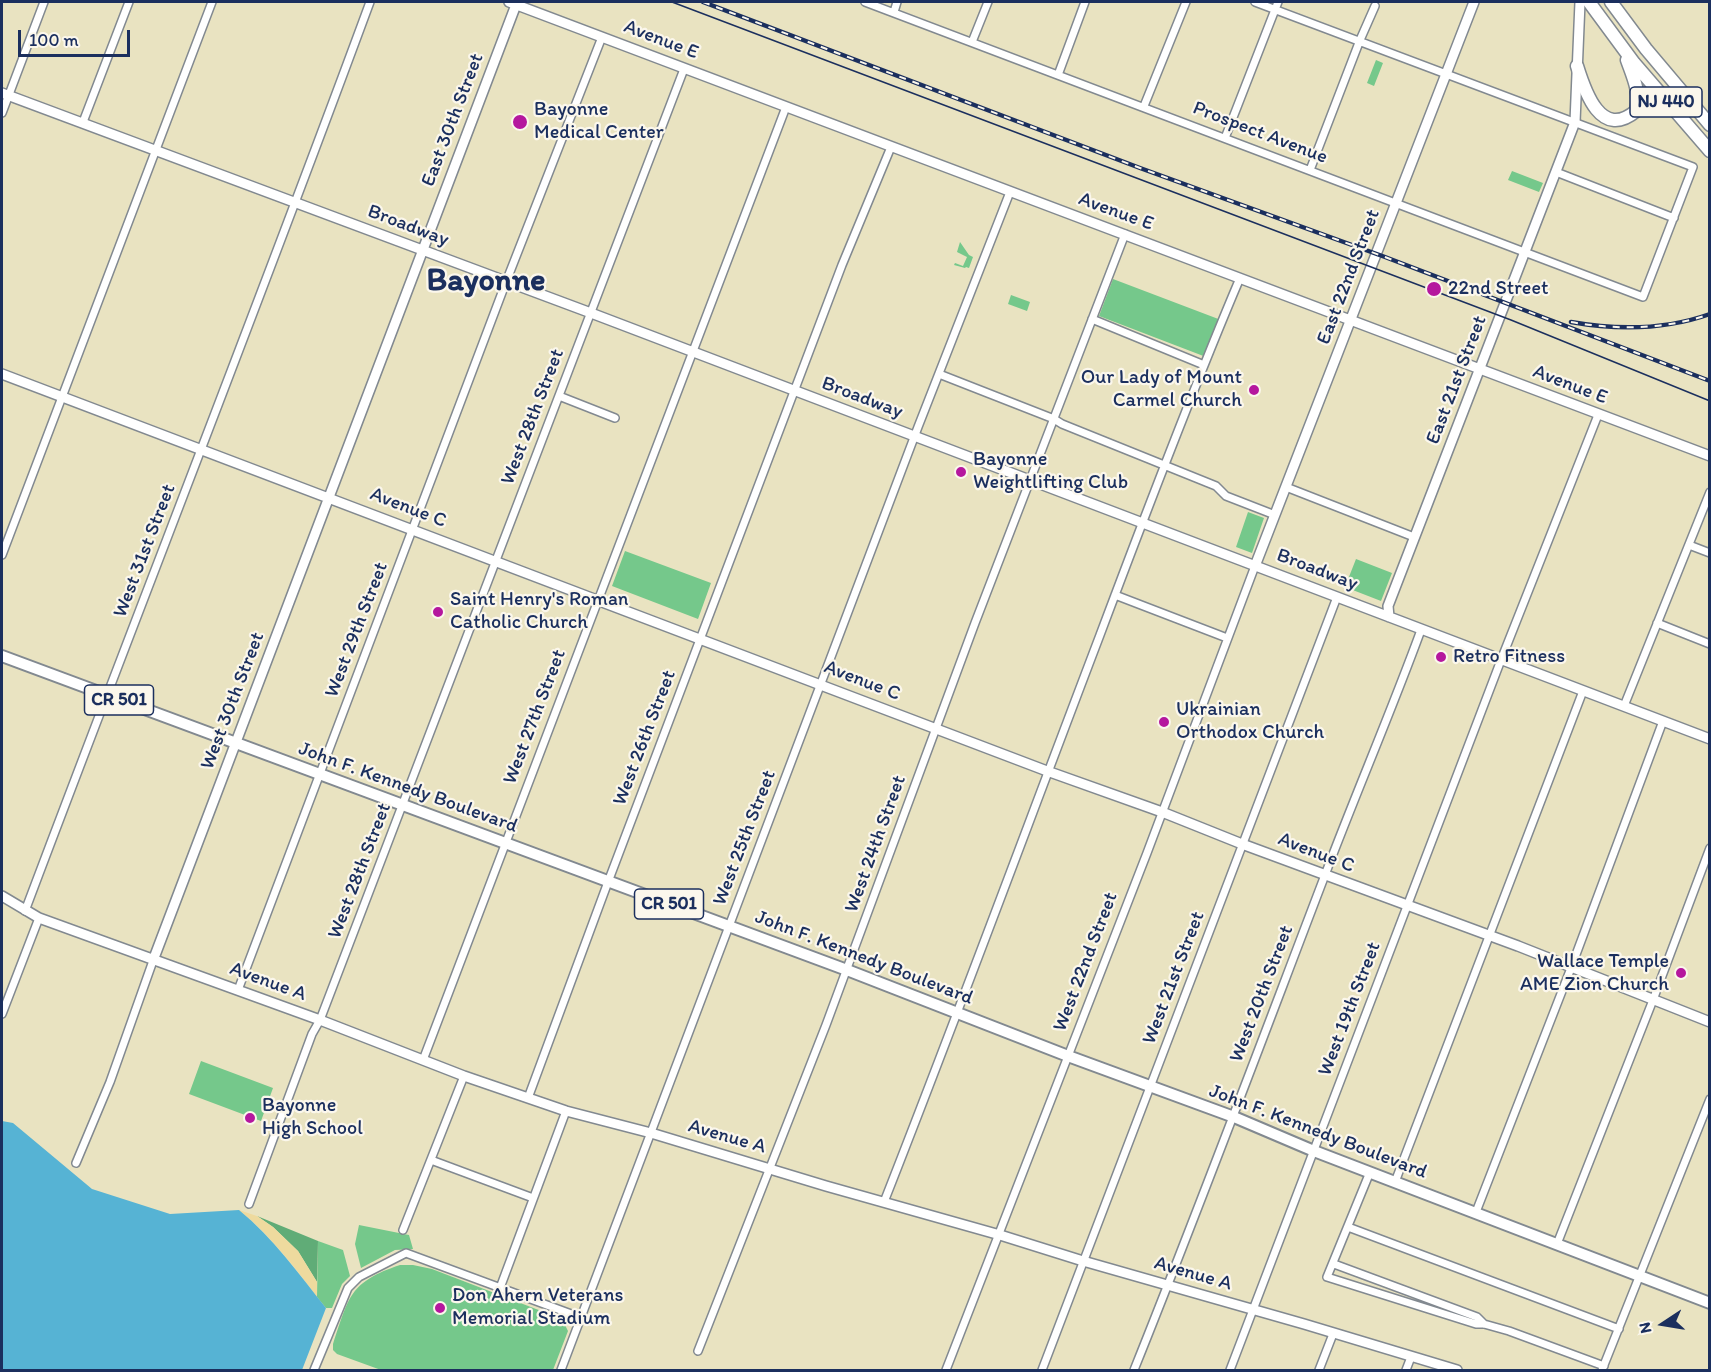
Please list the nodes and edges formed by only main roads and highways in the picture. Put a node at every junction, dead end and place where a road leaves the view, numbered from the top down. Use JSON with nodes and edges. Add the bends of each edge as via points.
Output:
{"nodes":[{"id":1,"x":1589,"y":2,"type":"edge"},
{"id":2,"x":1611,"y":2,"type":"edge"},
{"id":3,"x":1624,"y":51,"type":"junction"},
{"id":4,"x":1577,"y":66,"type":"road end"},
{"id":5,"x":1710,"y":125,"type":"edge"},
{"id":6,"x":1710,"y":151,"type":"edge"},
{"id":7,"x":2,"y":656,"type":"edge"},
{"id":8,"x":1710,"y":1303,"type":"edge"}],
"edges":[{"from":1,"to":3,"type":"highway","number":"NJ 440"},
{"from":2,"to":5,"type":"highway","number":"NJ 440"},
{"from":3,"to":4,"type":"highway","via":[[1639,101],[1636,111],[1622,119],[1600,114],[1592,105]]},
{"from":3,"to":6,"type":"highway","number":"NJ 440"},
{"from":7,"to":8,"type":"main road","name":"John F. Kennedy Boulevard","number":"CR 501","via":[[847,970]]}]}
